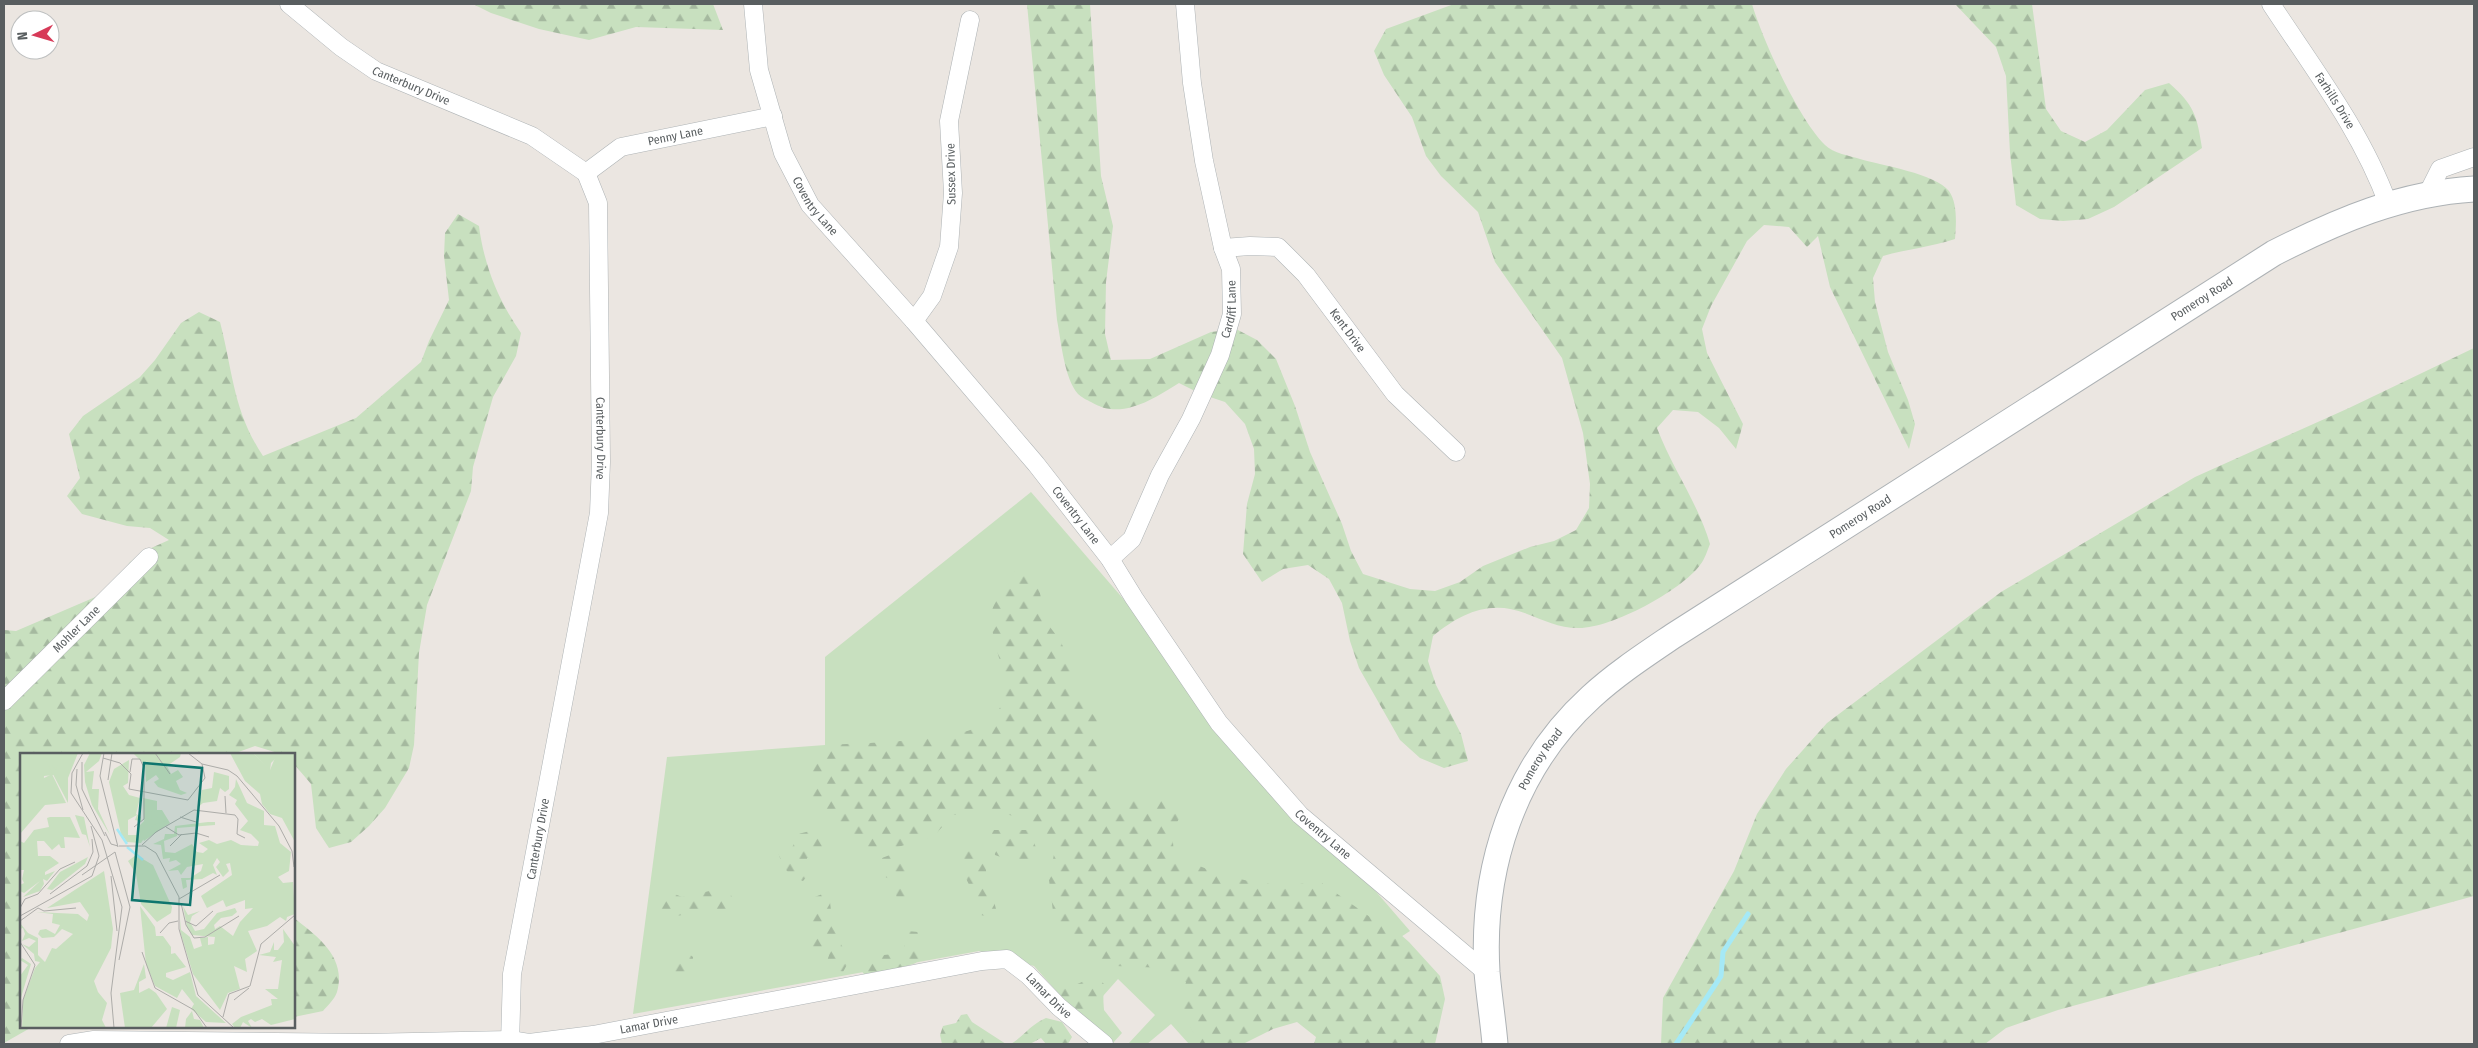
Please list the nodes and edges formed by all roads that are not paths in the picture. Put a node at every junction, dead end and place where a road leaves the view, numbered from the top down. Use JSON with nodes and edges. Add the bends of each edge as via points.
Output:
{"nodes":[{"id":1,"x":289,"y":4,"type":"edge"},
{"id":2,"x":754,"y":4,"type":"edge"},
{"id":3,"x":1185,"y":4,"type":"edge"},
{"id":4,"x":2271,"y":4,"type":"edge"},
{"id":5,"x":970,"y":20,"type":"dead end"},
{"id":6,"x":773,"y":116,"type":"junction"},
{"id":7,"x":2474,"y":157,"type":"edge"},
{"id":8,"x":586,"y":173,"type":"junction"},
{"id":9,"x":2474,"y":188,"type":"edge"},
{"id":10,"x":2426,"y":195,"type":"junction"},
{"id":11,"x":2388,"y":204,"type":"junction"},
{"id":12,"x":1223,"y":248,"type":"junction"},
{"id":13,"x":914,"y":321,"type":"junction"},
{"id":14,"x":1456,"y":452,"type":"dead end"},
{"id":15,"x":149,"y":557,"type":"dead end"},
{"id":16,"x":1110,"y":559,"type":"junction"},
{"id":17,"x":4,"y":701,"type":"edge"},
{"id":18,"x":1487,"y":973,"type":"junction"},
{"id":19,"x":510,"y":1042,"type":"edge"},
{"id":20,"x":69,"y":1044,"type":"edge"},
{"id":21,"x":1104,"y":1044,"type":"edge"},
{"id":22,"x":1496,"y":1044,"type":"edge"}],
"edges":[{"from":1,"to":8,"type":"street","name":"Canterbury Drive","via":[[376,71],[532,136]]},
{"from":2,"to":6,"type":"street","name":"Coventry Lane","via":[[759,70]]},
{"from":3,"to":12,"type":"street","name":"Cardiff Lane","via":[[1193,93]]},
{"from":4,"to":11,"type":"street","name":"Farhills Drive","via":[[2348,123]]},
{"from":5,"to":13,"type":"street","name":"Sussex Drive","via":[[949,121],[953,193],[949,248],[932,296]]},
{"from":6,"to":8,"type":"street","name":"Penny Lane","via":[[621,147]]},
{"from":6,"to":13,"type":"street","name":"Coventry Lane","via":[[783,153],[810,205]]},
{"from":7,"to":10,"type":"street","via":[[2440,169]]},
{"from":8,"to":19,"type":"street","name":"Canterbury Drive","via":[[598,203],[601,453],[598,513],[512,974]]},
{"from":9,"to":10,"type":"street","name":"Pomeroy Road"},
{"from":10,"to":11,"type":"street","name":"Pomeroy Road"},
{"from":11,"to":18,"type":"street","name":"Pomeroy Road","via":[[2315,232],[2266,258],[1748,588],[1606,684],[1556,733],[1509,816],[1494,866],[1489,897]]},
{"from":12,"to":14,"type":"street","name":"Kent Drive","via":[[1278,247],[1306,276],[1395,394]]},
{"from":12,"to":16,"type":"street","name":"Cardiff Lane","via":[[1231,269],[1232,314],[1220,355],[1132,539]]},
{"from":13,"to":16,"type":"street","name":"Coventry Lane","via":[[1036,464]]},
{"from":15,"to":17,"type":"street","name":"Mohler Lane"},
{"from":16,"to":18,"type":"street","name":"Coventry Lane","via":[[1219,723],[1300,815]]},
{"from":18,"to":22,"type":"street","name":"Pomeroy Road"},
{"from":19,"to":20,"type":"street","name":"Lamar Drive","via":[[94,1040]]},
{"from":19,"to":21,"type":"street","name":"Lamar Drive","via":[[529,1043],[593,1034],[1006,959]]}]}
